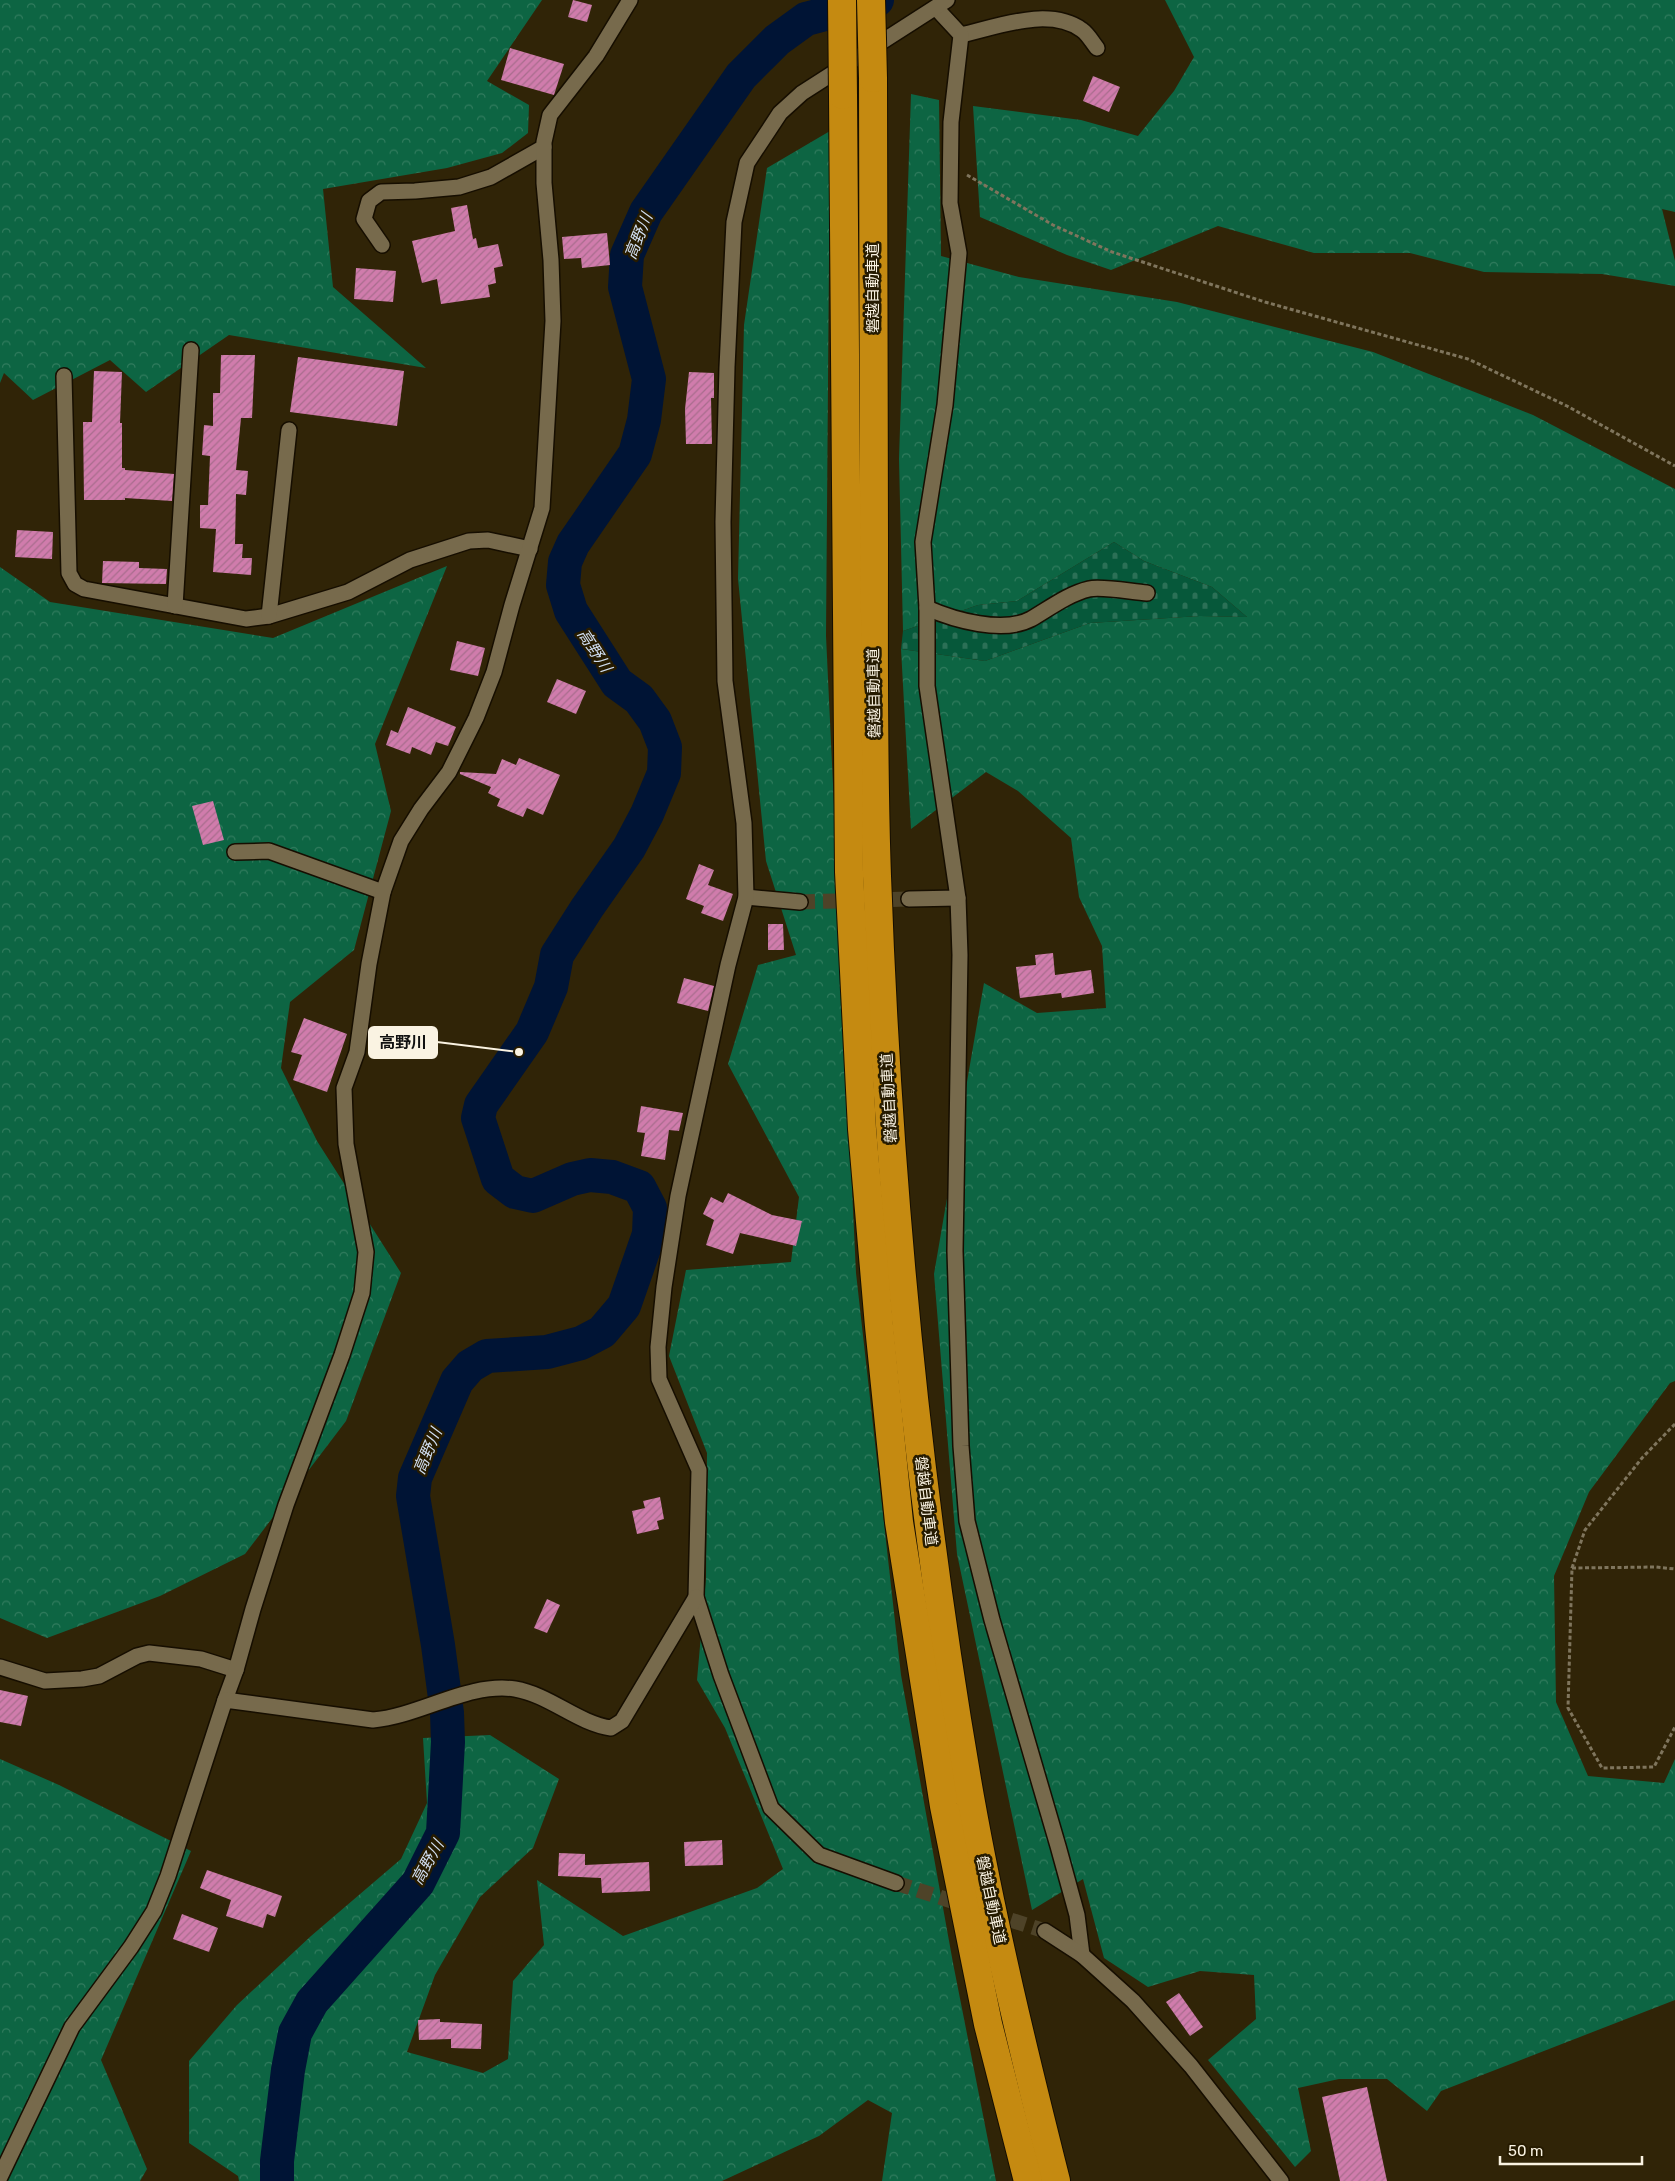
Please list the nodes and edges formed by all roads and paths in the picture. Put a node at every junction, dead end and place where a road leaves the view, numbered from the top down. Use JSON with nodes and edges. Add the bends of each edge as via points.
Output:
{"nodes":[{"id":1,"x":630,"y":0,"type":"edge"},
{"id":2,"x":842,"y":0,"type":"edge"},
{"id":3,"x":871,"y":0,"type":"edge"},
{"id":4,"x":941,"y":4,"type":"edge"},
{"id":5,"x":961,"y":36,"type":"junction"},
{"id":6,"x":1097,"y":48,"type":"dead end"},
{"id":7,"x":544,"y":147,"type":"junction"},
{"id":8,"x":951,"y":166,"type":"junction"},
{"id":9,"x":382,"y":245,"type":"dead end"},
{"id":10,"x":191,"y":350,"type":"dead end"},
{"id":11,"x":64,"y":376,"type":"dead end"},
{"id":12,"x":289,"y":430,"type":"dead end"},
{"id":13,"x":1675,"y":466,"type":"edge"},
{"id":14,"x":530,"y":549,"type":"junction"},
{"id":15,"x":1147,"y":593,"type":"dead end"},
{"id":16,"x":175,"y":606,"type":"junction"},
{"id":17,"x":927,"y":608,"type":"junction"},
{"id":18,"x":269,"y":616,"type":"junction"},
{"id":19,"x":234,"y":852,"type":"dead end"},
{"id":20,"x":383,"y":892,"type":"junction"},
{"id":21,"x":746,"y":897,"type":"junction"},
{"id":22,"x":958,"y":898,"type":"junction"},
{"id":23,"x":909,"y":899,"type":"tunnel mouth"},
{"id":24,"x":800,"y":902,"type":"tunnel mouth"},
{"id":25,"x":1675,"y":1424,"type":"edge"},
{"id":26,"x":1572,"y":1568,"type":"junction"},
{"id":27,"x":1675,"y":1569,"type":"edge"},
{"id":28,"x":696,"y":1596,"type":"junction"},
{"id":29,"x":0,"y":1667,"type":"edge"},
{"id":30,"x":236,"y":1670,"type":"junction"},
{"id":31,"x":224,"y":1700,"type":"junction"},
{"id":32,"x":1675,"y":1727,"type":"edge"},
{"id":33,"x":896,"y":1882,"type":"tunnel mouth"},
{"id":34,"x":1045,"y":1931,"type":"tunnel mouth"},
{"id":35,"x":1082,"y":1955,"type":"junction"},
{"id":36,"x":0,"y":2177,"type":"edge"},
{"id":37,"x":1028,"y":2181,"type":"edge"},
{"id":38,"x":1056,"y":2181,"type":"edge"},
{"id":39,"x":1281,"y":2181,"type":"edge"}],
"edges":[{"from":1,"to":7,"type":"street","via":[[596,56],[550,115]]},
{"from":2,"to":37,"type":"highway","name":"磐越自動車道","bridge":true,"via":[[849,872],[862,1129],[899,1522],[944,1806],[988,2024]]},
{"from":3,"to":38,"type":"highway","name":"磐越自動車道","bridge":true,"via":[[877,876],[890,1130],[906,1324],[928,1518],[970,1798],[1016,2023]]},
{"from":4,"to":5,"type":"street"},
{"from":4,"to":21,"type":"street","via":[[802,93],[780,113],[747,163],[734,222],[726,367],[723,522],[725,681],[744,822]]},
{"from":5,"to":6,"type":"street","via":[[1049,18],[1084,31]]},
{"from":5,"to":8,"type":"street"},
{"from":7,"to":9,"type":"street","via":[[491,177],[459,187],[381,192],[369,201],[364,219]]},
{"from":7,"to":14,"type":"street","via":[[553,322],[542,508]]},
{"from":8,"to":13,"type":"path","via":[[1053,225],[1112,252],[1265,302],[1468,359],[1568,406]]},
{"from":8,"to":17,"type":"street","via":[[950,203],[959,253],[945,405],[923,542]]},
{"from":10,"to":16,"type":"street"},
{"from":11,"to":16,"type":"street","via":[[69,573],[75,584],[84,589]]},
{"from":12,"to":18,"type":"street"},
{"from":14,"to":18,"type":"street","via":[[488,540],[470,541],[410,560],[348,592]]},
{"from":14,"to":20,"type":"street","via":[[494,672],[476,718],[449,772],[401,840]]},
{"from":15,"to":17,"type":"street","via":[[1091,589],[1069,596],[1029,620],[999,626],[949,618]]},
{"from":16,"to":18,"type":"street","via":[[246,619]]},
{"from":17,"to":22,"type":"street","via":[[927,686]]},
{"from":19,"to":20,"type":"street","via":[[269,851]]},
{"from":20,"to":30,"type":"street","via":[[368,964],[357,1052],[344,1088],[346,1144],[366,1252],[362,1294],[286,1505]]},
{"from":21,"to":24,"type":"street"},
{"from":21,"to":28,"type":"street","via":[[678,1196],[658,1347],[659,1379],[699,1470]]},
{"from":22,"to":23,"type":"street"},
{"from":22,"to":35,"type":"street","via":[[955,1251],[960,1446],[967,1521],[992,1620],[1077,1915]]},
{"from":25,"to":26,"type":"path","via":[[1642,1458],[1584,1530]]},
{"from":26,"to":27,"type":"path"},
{"from":26,"to":32,"type":"path","via":[[1568,1708],[1602,1768],[1654,1767]]},
{"from":28,"to":31,"type":"street","via":[[622,1721],[611,1728],[595,1726],[515,1689],[490,1689],[394,1718],[373,1720]]},
{"from":28,"to":33,"type":"street","via":[[721,1675],[771,1808],[819,1855]]},
{"from":29,"to":30,"type":"street","via":[[45,1682],[82,1680],[99,1676],[149,1653],[202,1659]]},
{"from":30,"to":31,"type":"street"},
{"from":31,"to":36,"type":"street","via":[[154,1911],[72,2027]]},
{"from":34,"to":35,"type":"street"},
{"from":35,"to":39,"type":"street","via":[[1133,2001],[1191,2066]]}]}
